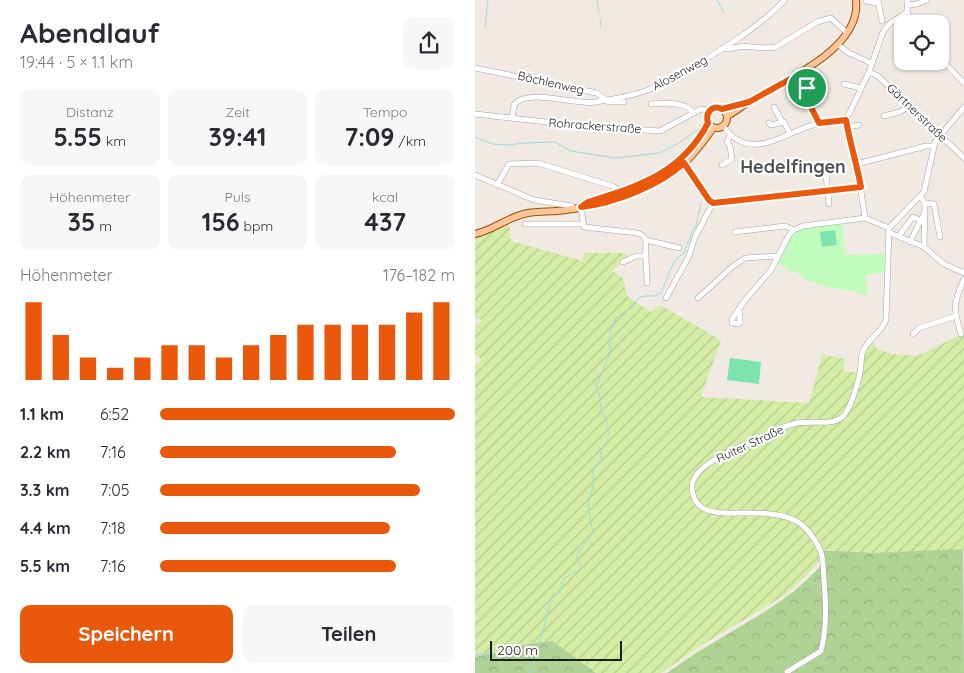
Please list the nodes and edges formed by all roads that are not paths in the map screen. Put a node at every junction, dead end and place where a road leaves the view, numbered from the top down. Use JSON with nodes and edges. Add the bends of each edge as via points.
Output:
{"nodes":[{"id":1,"x":785,"y":0,"type":"edge"},
{"id":2,"x":855,"y":0,"type":"edge"},
{"id":3,"x":927,"y":0,"type":"edge"},
{"id":4,"x":866,"y":1,"type":"edge"},
{"id":5,"x":877,"y":2,"type":"edge"},
{"id":6,"x":908,"y":2,"type":"edge"},
{"id":7,"x":907,"y":12,"type":"junction"},
{"id":8,"x":908,"y":15,"type":"edge"},
{"id":9,"x":882,"y":21,"type":"dead end"},
{"id":10,"x":847,"y":33,"type":"junction"},
{"id":11,"x":841,"y":47,"type":"dead end"},
{"id":12,"x":723,"y":48,"type":"junction"},
{"id":13,"x":871,"y":63,"type":"junction"},
{"id":14,"x":949,"y":67,"type":"edge"},
{"id":15,"x":475,"y":68,"type":"edge"},
{"id":16,"x":803,"y":72,"type":"junction"},
{"id":17,"x":869,"y":72,"type":"junction"},
{"id":18,"x":964,"y":83,"type":"edge"},
{"id":19,"x":844,"y":84,"type":"dead end"},
{"id":20,"x":861,"y":88,"type":"junction"},
{"id":21,"x":604,"y":100,"type":"junction"},
{"id":22,"x":624,"y":102,"type":"dead end"},
{"id":23,"x":749,"y":102,"type":"junction"},
{"id":24,"x":651,"y":104,"type":"dead end"},
{"id":25,"x":909,"y":106,"type":"junction"},
{"id":26,"x":964,"y":107,"type":"edge"},
{"id":27,"x":774,"y":108,"type":"dead end"},
{"id":28,"x":722,"y":109,"type":"junction"},
{"id":29,"x":709,"y":110,"type":"junction"},
{"id":30,"x":694,"y":113,"type":"junction"},
{"id":31,"x":475,"y":114,"type":"edge"},
{"id":32,"x":727,"y":116,"type":"junction"},
{"id":33,"x":884,"y":116,"type":"dead end"},
{"id":34,"x":511,"y":118,"type":"junction"},
{"id":35,"x":846,"y":120,"type":"junction"},
{"id":36,"x":782,"y":122,"type":"junction"},
{"id":37,"x":769,"y":123,"type":"dead end"},
{"id":38,"x":819,"y":123,"type":"junction"},
{"id":39,"x":711,"y":125,"type":"junction"},
{"id":40,"x":723,"y":125,"type":"junction"},
{"id":41,"x":859,"y":125,"type":"dead end"},
{"id":42,"x":847,"y":127,"type":"junction"},
{"id":43,"x":790,"y":134,"type":"junction"},
{"id":44,"x":940,"y":135,"type":"junction"},
{"id":45,"x":730,"y":136,"type":"junction"},
{"id":46,"x":934,"y":146,"type":"junction"},
{"id":47,"x":964,"y":158,"type":"edge"},
{"id":48,"x":683,"y":161,"type":"junction"},
{"id":49,"x":857,"y":164,"type":"junction"},
{"id":50,"x":722,"y":165,"type":"dead end"},
{"id":51,"x":475,"y":175,"type":"edge"},
{"id":52,"x":826,"y":175,"type":"dead end"},
{"id":53,"x":497,"y":185,"type":"junction"},
{"id":54,"x":861,"y":187,"type":"junction"},
{"id":55,"x":828,"y":190,"type":"junction"},
{"id":56,"x":620,"y":195,"type":"junction"},
{"id":57,"x":920,"y":196,"type":"junction"},
{"id":58,"x":713,"y":203,"type":"junction"},
{"id":59,"x":925,"y":203,"type":"junction"},
{"id":60,"x":829,"y":204,"type":"dead end"},
{"id":61,"x":578,"y":208,"type":"junction"},
{"id":62,"x":925,"y":214,"type":"junction"},
{"id":63,"x":865,"y":218,"type":"junction"},
{"id":64,"x":920,"y":220,"type":"junction"},
{"id":65,"x":525,"y":224,"type":"dead end"},
{"id":66,"x":583,"y":224,"type":"junction"},
{"id":67,"x":794,"y":230,"type":"junction"},
{"id":68,"x":888,"y":230,"type":"junction"},
{"id":69,"x":735,"y":232,"type":"dead end"},
{"id":70,"x":475,"y":234,"type":"edge"},
{"id":71,"x":899,"y":236,"type":"junction"},
{"id":72,"x":940,"y":236,"type":"dead end"},
{"id":73,"x":646,"y":240,"type":"junction"},
{"id":74,"x":910,"y":242,"type":"junction"},
{"id":75,"x":924,"y":247,"type":"junction"},
{"id":76,"x":679,"y":248,"type":"dead end"},
{"id":77,"x":645,"y":256,"type":"junction"},
{"id":78,"x":778,"y":256,"type":"junction"},
{"id":79,"x":623,"y":262,"type":"dead end"},
{"id":80,"x":964,"y":273,"type":"edge"},
{"id":81,"x":964,"y":279,"type":"edge"},
{"id":82,"x":647,"y":283,"type":"dead end"},
{"id":83,"x":666,"y":298,"type":"dead end"},
{"id":84,"x":698,"y":298,"type":"dead end"},
{"id":85,"x":739,"y":310,"type":"dead end"},
{"id":86,"x":956,"y":316,"type":"junction"},
{"id":87,"x":913,"y":334,"type":"dead end"},
{"id":88,"x":961,"y":334,"type":"dead end"},
{"id":89,"x":787,"y":672,"type":"edge"}],
"edges":[{"from":1,"to":12,"type":"street","name":"Alosenweg"},
{"from":2,"to":10,"type":"main road","via":[[856,15]]},
{"from":3,"to":6,"type":"street","via":[[917,4]]},
{"from":4,"to":5,"type":"street"},
{"from":5,"to":9,"type":"street"},
{"from":6,"to":7,"type":"street"},
{"from":7,"to":8,"type":"street"},
{"from":7,"to":13,"type":"street","via":[[883,32]]},
{"from":10,"to":12,"type":"street","via":[[831,18],[817,22],[776,47]]},
{"from":10,"to":16,"type":"main road"},
{"from":11,"to":13,"type":"street"},
{"from":12,"to":21,"type":"street","name":"Alosenweg","via":[[649,90]]},
{"from":13,"to":17,"type":"street"},
{"from":14,"to":18,"type":"street"},
{"from":15,"to":21,"type":"street","name":"Bächlenweg","via":[[597,93]]},
{"from":16,"to":23,"type":"main road"},
{"from":16,"to":38,"type":"street","via":[[811,107]]},
{"from":17,"to":20,"type":"street"},
{"from":17,"to":25,"type":"street","name":"Gärtnerstraße","via":[[878,76]]},
{"from":19,"to":20,"type":"street"},
{"from":20,"to":35,"type":"street"},
{"from":21,"to":22,"type":"street","name":"Bächlenweg"},
{"from":21,"to":34,"type":"street","name":"Alosenweg","via":[[592,103],[525,98],[516,101]]},
{"from":23,"to":28,"type":"main road"},
{"from":23,"to":32,"type":"main road"},
{"from":24,"to":30,"type":"street","via":[[689,107]]},
{"from":25,"to":33,"type":"street"},
{"from":25,"to":44,"type":"street","name":"Gärtnerstraße"},
{"from":26,"to":44,"type":"street"},
{"from":27,"to":36,"type":"street"},
{"from":28,"to":29,"type":"main road"},
{"from":28,"to":32,"type":"main road"},
{"from":29,"to":30,"type":"street","name":"Rohrackerstraße"},
{"from":29,"to":39,"type":"main road","via":[[707,118]]},
{"from":30,"to":34,"type":"street","name":"Rohrackerstraße","via":[[660,131]]},
{"from":31,"to":34,"type":"street","name":"Rohrackerstraße"},
{"from":32,"to":40,"type":"main road"},
{"from":35,"to":38,"type":"street"},
{"from":35,"to":42,"type":"street"},
{"from":36,"to":37,"type":"street"},
{"from":36,"to":43,"type":"street"},
{"from":38,"to":43,"type":"street"},
{"from":39,"to":40,"type":"main road"},
{"from":39,"to":48,"type":"main road"},
{"from":40,"to":45,"type":"street"},
{"from":41,"to":42,"type":"street"},
{"from":42,"to":49,"type":"street"},
{"from":43,"to":45,"type":"street","via":[[762,144],[741,142]]},
{"from":44,"to":46,"type":"street"},
{"from":44,"to":47,"type":"street","name":"Gärtnerstraße"},
{"from":45,"to":50,"type":"street","via":[[727,142],[732,158]]},
{"from":46,"to":49,"type":"street"},
{"from":46,"to":57,"type":"street","via":[[925,188]]},
{"from":48,"to":56,"type":"main road"},
{"from":48,"to":58,"type":"street"},
{"from":49,"to":54,"type":"street"},
{"from":51,"to":53,"type":"street"},
{"from":52,"to":55,"type":"street"},
{"from":53,"to":56,"type":"street","via":[[509,164],[538,164],[612,186]]},
{"from":53,"to":61,"type":"street","via":[[534,200]]},
{"from":54,"to":55,"type":"street"},
{"from":54,"to":63,"type":"street"},
{"from":55,"to":58,"type":"street"},
{"from":55,"to":60,"type":"street"},
{"from":56,"to":61,"type":"main road","via":[[588,202]]},
{"from":57,"to":59,"type":"street"},
{"from":57,"to":68,"type":"street"},
{"from":58,"to":83,"type":"street"},
{"from":59,"to":62,"type":"street"},
{"from":59,"to":72,"type":"street","via":[[935,204]]},
{"from":61,"to":66,"type":"street"},
{"from":61,"to":70,"type":"main road","via":[[527,213]]},
{"from":62,"to":64,"type":"street"},
{"from":62,"to":75,"type":"street"},
{"from":63,"to":67,"type":"street"},
{"from":63,"to":68,"type":"street"},
{"from":64,"to":71,"type":"street","via":[[913,217]]},
{"from":64,"to":74,"type":"street"},
{"from":65,"to":66,"type":"street"},
{"from":66,"to":73,"type":"street","via":[[587,228],[637,233]]},
{"from":67,"to":69,"type":"street","via":[[785,226]]},
{"from":67,"to":78,"type":"street"},
{"from":68,"to":71,"type":"street"},
{"from":68,"to":89,"type":"street","name":"Ruiter Straße","via":[[886,320],[865,346],[860,374],[847,412],[831,421],[796,423],[777,430],[721,456],[705,467],[693,482],[694,497],[705,510],[718,514],[771,514],[795,520],[804,526],[821,551],[826,613],[821,652]]},
{"from":71,"to":74,"type":"street"},
{"from":73,"to":76,"type":"street"},
{"from":73,"to":77,"type":"street"},
{"from":74,"to":75,"type":"street"},
{"from":75,"to":80,"type":"street","via":[[944,264]]},
{"from":77,"to":79,"type":"street"},
{"from":77,"to":82,"type":"street"},
{"from":78,"to":84,"type":"street","via":[[745,258]]},
{"from":78,"to":85,"type":"street","via":[[771,270]]},
{"from":81,"to":86,"type":"street","via":[[955,300]]},
{"from":86,"to":87,"type":"street","via":[[919,328]]},
{"from":86,"to":88,"type":"street"}]}
